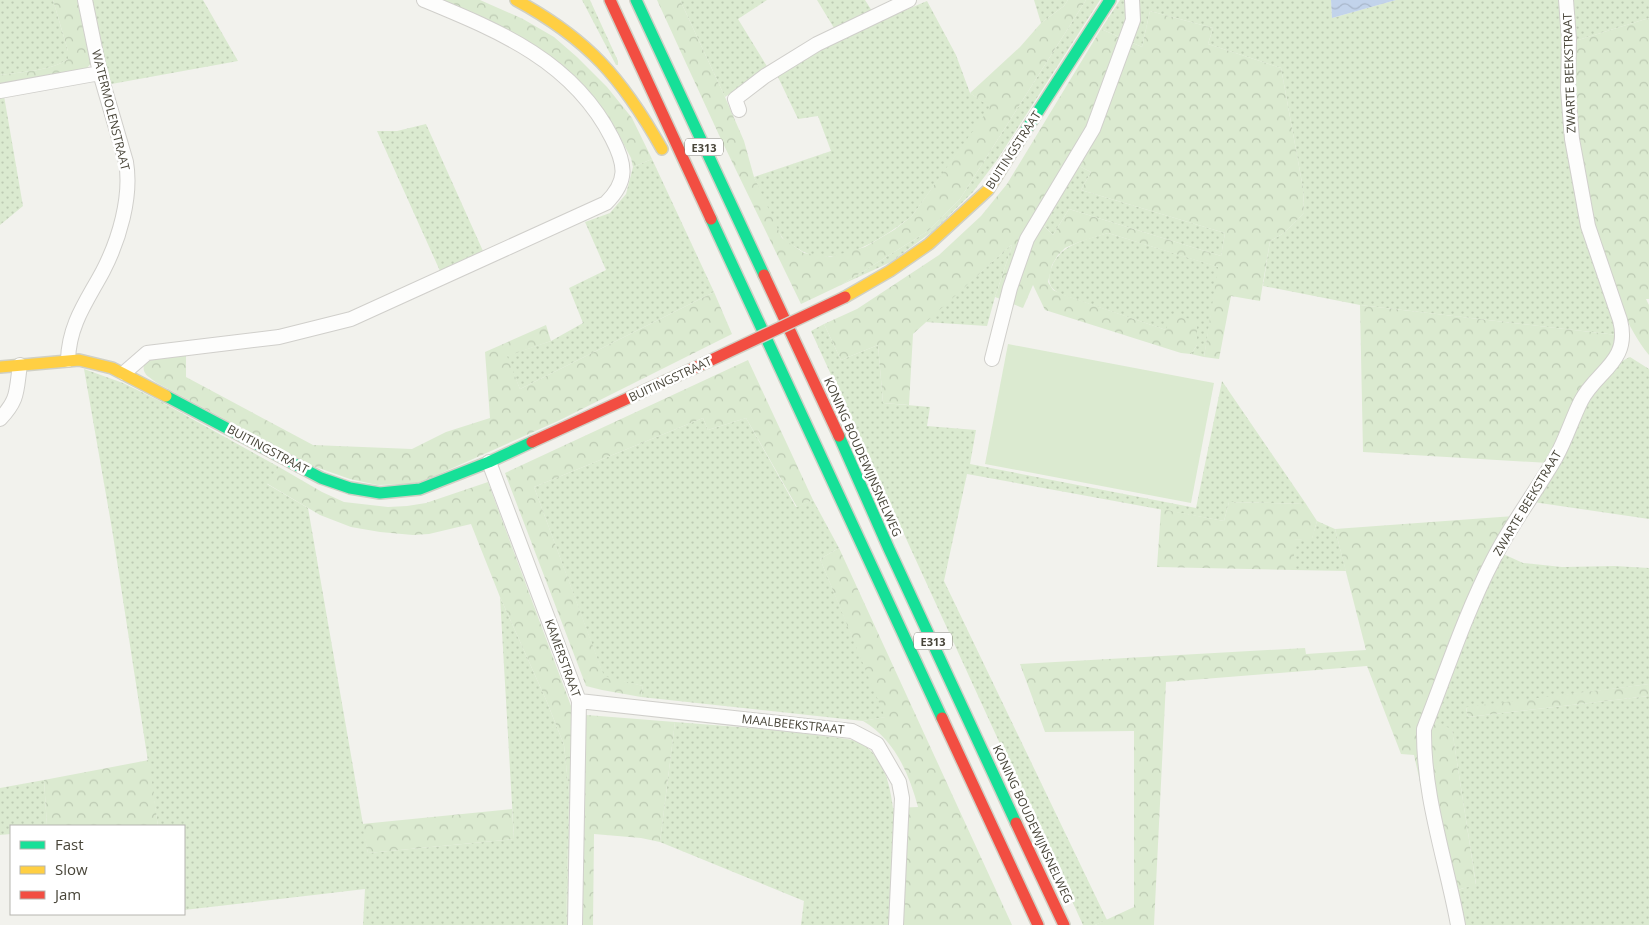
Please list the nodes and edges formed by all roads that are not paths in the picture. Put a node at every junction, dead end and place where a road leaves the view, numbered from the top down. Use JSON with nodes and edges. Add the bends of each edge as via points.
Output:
{"nodes":[{"id":1,"x":85,"y":0,"type":"edge"},
{"id":2,"x":424,"y":0,"type":"edge"},
{"id":3,"x":516,"y":0,"type":"edge"},
{"id":4,"x":610,"y":0,"type":"edge"},
{"id":5,"x":636,"y":0,"type":"edge"},
{"id":6,"x":909,"y":0,"type":"edge"},
{"id":7,"x":1110,"y":0,"type":"edge"},
{"id":8,"x":1132,"y":0,"type":"edge"},
{"id":9,"x":1566,"y":0,"type":"edge"},
{"id":10,"x":100,"y":73,"type":"junction"},
{"id":11,"x":0,"y":91,"type":"edge"},
{"id":12,"x":739,"y":110,"type":"dead end"},
{"id":13,"x":666,"y":156,"type":"dead end"},
{"id":14,"x":685,"y":191,"type":"dead end"},
{"id":15,"x":704,"y":202,"type":"junction"},
{"id":16,"x":992,"y":359,"type":"dead end"},
{"id":17,"x":68,"y":360,"type":"junction"},
{"id":18,"x":20,"y":365,"type":"junction"},
{"id":19,"x":0,"y":367,"type":"edge"},
{"id":20,"x":124,"y":373,"type":"junction"},
{"id":21,"x":0,"y":419,"type":"edge"},
{"id":22,"x":489,"y":462,"type":"junction"},
{"id":23,"x":579,"y":701,"type":"junction"},
{"id":24,"x":575,"y":925,"type":"edge"},
{"id":25,"x":896,"y":925,"type":"edge"},
{"id":26,"x":1038,"y":925,"type":"edge"},
{"id":27,"x":1064,"y":925,"type":"edge"},
{"id":28,"x":1458,"y":925,"type":"edge"}],
"edges":[{"from":1,"to":10,"type":"street","name":"WATERMOLENSTRAAT"},
{"from":2,"to":20,"type":"street","via":[[524,46],[580,91],[607,128],[623,164],[622,182],[616,193],[606,203],[351,319],[279,337],[147,353]]},
{"from":3,"to":13,"type":"main road","via":[[566,29],[608,68],[624,86]]},
{"from":4,"to":15,"type":"main road","number":"E313"},
{"from":5,"to":27,"type":"main road","name":"KONING BOUDEWIJNSNELWEG","number":"E313"},
{"from":6,"to":12,"type":"street","via":[[817,44],[765,76],[735,99]]},
{"from":7,"to":22,"type":"main road","name":"BUITINGSTRAAT","bridge":true,"via":[[988,190],[929,244],[845,297]]},
{"from":8,"to":16,"type":"street","via":[[1133,20],[1093,129],[1027,239],[1010,288]]},
{"from":9,"to":28,"type":"street","name":"ZWARTE BEEKSTRAAT","via":[[1572,139],[1588,226],[1620,320],[1623,341],[1614,360],[1582,399],[1557,455],[1493,560],[1424,729],[1428,793]]},
{"from":10,"to":11,"type":"street"},
{"from":10,"to":17,"type":"street","name":"WATERMOLENSTRAAT","via":[[126,162],[127,183],[115,242],[104,270],[78,317],[70,338]]},
{"from":14,"to":15,"type":"main road"},
{"from":15,"to":26,"type":"main road","number":"E313"},
{"from":17,"to":18,"type":"main road","name":"BUITINGSTRAAT"},
{"from":17,"to":20,"type":"main road","name":"BUITINGSTRAAT","via":[[100,364]]},
{"from":18,"to":19,"type":"main road","name":"BUITINGSTRAAT"},
{"from":18,"to":21,"type":"street","via":[[15,400]]},
{"from":20,"to":22,"type":"main road","name":"BUITINGSTRAAT","via":[[321,478],[350,488],[380,493],[420,489]]},
{"from":22,"to":23,"type":"street","name":"KAMERSTRAAT"},
{"from":23,"to":24,"type":"street","name":"KAMERSTRAAT"},
{"from":23,"to":25,"type":"street","name":"MAALBEEKSTRAAT","via":[[852,731],[877,744],[899,782],[902,798]]}]}
